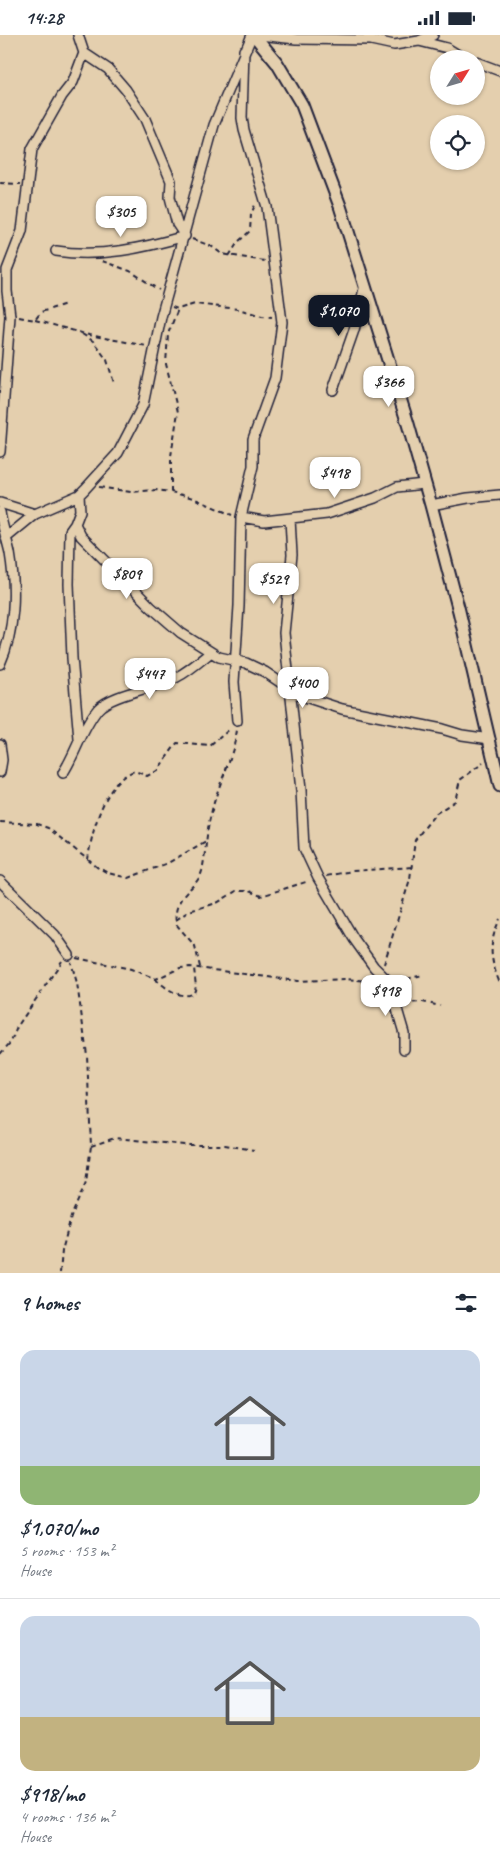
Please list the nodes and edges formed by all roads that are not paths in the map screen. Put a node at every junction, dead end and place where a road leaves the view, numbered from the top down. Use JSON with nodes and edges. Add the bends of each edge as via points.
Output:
{"nodes":[{"id":1,"x":78,"y":35,"type":"edge"},
{"id":2,"x":253,"y":35,"type":"edge"},
{"id":3,"x":261,"y":35,"type":"edge"},
{"id":4,"x":434,"y":35,"type":"edge"},
{"id":5,"x":316,"y":37,"type":"edge"},
{"id":6,"x":420,"y":41,"type":"junction"},
{"id":7,"x":244,"y":50,"type":"junction"},
{"id":8,"x":450,"y":50,"type":"edge"},
{"id":9,"x":84,"y":53,"type":"junction"},
{"id":10,"x":485,"y":65,"type":"edge"},
{"id":11,"x":500,"y":71,"type":"edge"},
{"id":12,"x":185,"y":236,"type":"junction"},
{"id":13,"x":56,"y":251,"type":"dead end"},
{"id":14,"x":364,"y":289,"type":"junction"},
{"id":15,"x":3,"y":290,"type":"edge"},
{"id":16,"x":333,"y":390,"type":"dead end"},
{"id":17,"x":1,"y":418,"type":"edge"},
{"id":18,"x":0,"y":453,"type":"edge"},
{"id":19,"x":424,"y":484,"type":"junction"},
{"id":20,"x":82,"y":492,"type":"junction"},
{"id":21,"x":500,"y":495,"type":"edge"},
{"id":22,"x":0,"y":503,"type":"edge"},
{"id":23,"x":431,"y":505,"type":"junction"},
{"id":24,"x":0,"y":511,"type":"edge"},
{"id":25,"x":35,"y":514,"type":"junction"},
{"id":26,"x":0,"y":517,"type":"edge"},
{"id":27,"x":241,"y":517,"type":"junction"},
{"id":28,"x":290,"y":519,"type":"junction"},
{"id":29,"x":76,"y":524,"type":"junction"},
{"id":30,"x":7,"y":537,"type":"junction"},
{"id":31,"x":211,"y":652,"type":"junction"},
{"id":32,"x":235,"y":661,"type":"junction"},
{"id":33,"x":0,"y":665,"type":"edge"},
{"id":34,"x":290,"y":688,"type":"junction"},
{"id":35,"x":237,"y":721,"type":"road end"},
{"id":36,"x":80,"y":739,"type":"junction"},
{"id":37,"x":490,"y":739,"type":"junction"},
{"id":38,"x":0,"y":744,"type":"edge"},
{"id":39,"x":496,"y":759,"type":"edge"},
{"id":40,"x":0,"y":772,"type":"edge"},
{"id":41,"x":63,"y":773,"type":"dead end"},
{"id":42,"x":500,"y":787,"type":"edge"},
{"id":43,"x":0,"y":881,"type":"edge"},
{"id":44,"x":70,"y":955,"type":"road end"},
{"id":45,"x":404,"y":1049,"type":"dead end"}],
"edges":[{"from":1,"to":9,"type":"street"},
{"from":2,"to":7,"type":"street"},
{"from":2,"to":14,"type":"street","via":[[277,63],[302,105],[340,206]]},
{"from":3,"to":5,"type":"street"},
{"from":4,"to":6,"type":"street"},
{"from":5,"to":6,"type":"street","via":[[394,45]]},
{"from":6,"to":8,"type":"street"},
{"from":7,"to":12,"type":"street","via":[[214,125]]},
{"from":7,"to":27,"type":"street","via":[[242,118],[262,191],[282,314],[277,368],[252,439],[253,466]]},
{"from":9,"to":12,"type":"street","via":[[108,69],[145,119],[171,181],[170,197],[177,224]]},
{"from":9,"to":15,"type":"street","via":[[74,82],[62,96],[32,149],[22,231]]},
{"from":10,"to":11,"type":"street"},
{"from":12,"to":13,"type":"street","via":[[94,254]]},
{"from":12,"to":20,"type":"street","via":[[161,317],[143,405],[118,453]]},
{"from":14,"to":16,"type":"street"},
{"from":14,"to":19,"type":"street"},
{"from":15,"to":17,"type":"street","via":[[10,316]]},
{"from":17,"to":18,"type":"street"},
{"from":19,"to":23,"type":"street"},
{"from":19,"to":28,"type":"street","via":[[397,487],[327,514]]},
{"from":20,"to":25,"type":"street"},
{"from":20,"to":29,"type":"street"},
{"from":21,"to":23,"type":"street"},
{"from":22,"to":25,"type":"street"},
{"from":23,"to":37,"type":"street"},
{"from":24,"to":26,"type":"street"},
{"from":25,"to":30,"type":"street"},
{"from":26,"to":30,"type":"street"},
{"from":27,"to":28,"type":"street","via":[[264,521]]},
{"from":27,"to":32,"type":"street"},
{"from":28,"to":34,"type":"street","via":[[291,577],[284,633]]},
{"from":29,"to":31,"type":"street","via":[[81,536],[151,607],[181,633]]},
{"from":29,"to":36,"type":"street","via":[[70,531],[68,584]]},
{"from":30,"to":33,"type":"street","via":[[13,585],[12,611],[10,636]]},
{"from":31,"to":32,"type":"street"},
{"from":31,"to":36,"type":"street","via":[[177,677],[99,707]]},
{"from":32,"to":34,"type":"street","via":[[265,672]]},
{"from":32,"to":35,"type":"street"},
{"from":34,"to":37,"type":"street","via":[[305,697],[342,709]]},
{"from":34,"to":45,"type":"street","via":[[301,790],[302,839],[306,853],[366,957],[387,979],[404,1033]]},
{"from":36,"to":41,"type":"street"},
{"from":37,"to":39,"type":"street"},
{"from":38,"to":40,"type":"street"},
{"from":39,"to":42,"type":"street"},
{"from":43,"to":44,"type":"street","via":[[49,928]]}]}
